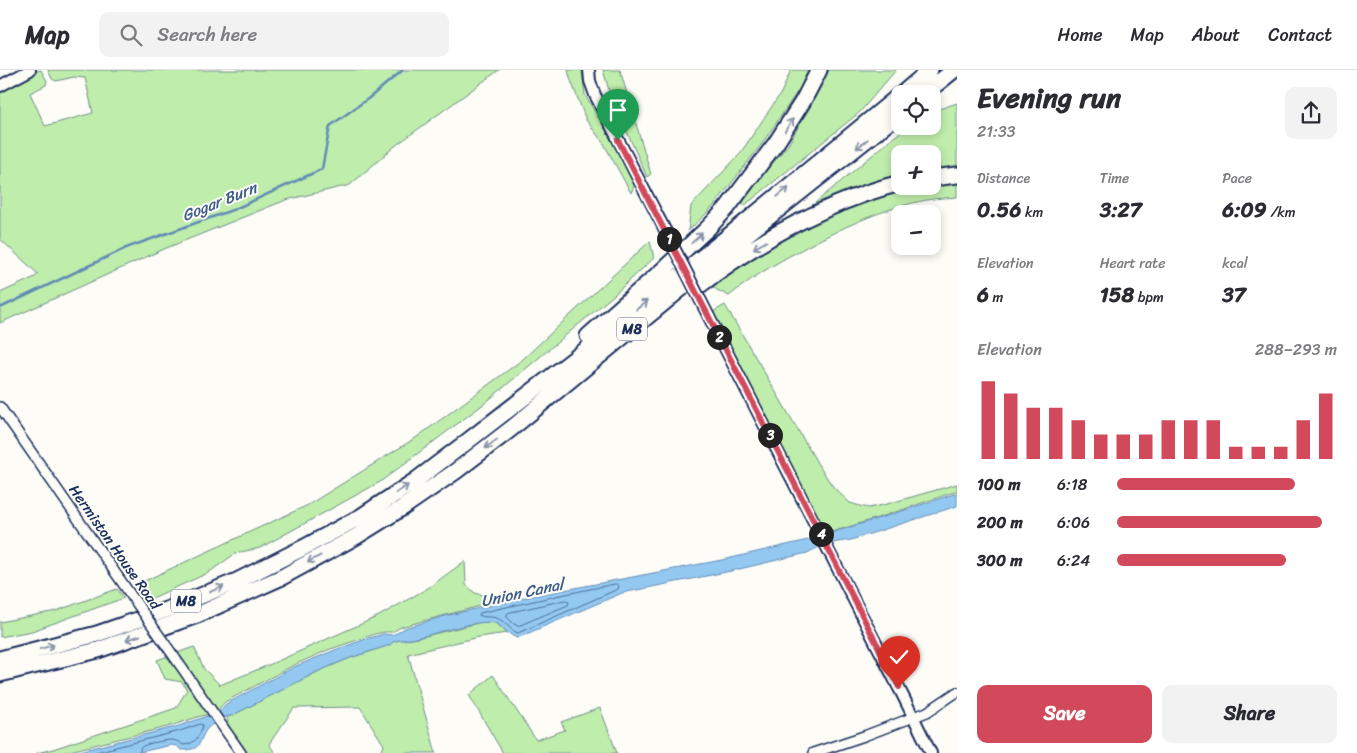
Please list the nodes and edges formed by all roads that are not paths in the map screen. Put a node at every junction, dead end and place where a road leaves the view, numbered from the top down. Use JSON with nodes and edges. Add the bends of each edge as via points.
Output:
{"nodes":[{"id":1,"x":30,"y":70,"type":"edge"},
{"id":2,"x":589,"y":70,"type":"edge"},
{"id":3,"x":819,"y":70,"type":"edge"},
{"id":4,"x":930,"y":70,"type":"edge"},
{"id":5,"x":954,"y":70,"type":"edge"},
{"id":6,"x":912,"y":85,"type":"edge"},
{"id":7,"x":935,"y":85,"type":"edge"},
{"id":8,"x":0,"y":86,"type":"edge"},
{"id":9,"x":891,"y":102,"type":"edge"},
{"id":10,"x":891,"y":120,"type":"edge"},
{"id":11,"x":957,"y":175,"type":"edge"},
{"id":12,"x":941,"y":177,"type":"edge"},
{"id":13,"x":891,"y":186,"type":"edge"},
{"id":14,"x":0,"y":407,"type":"edge"},
{"id":15,"x":512,"y":428,"type":"junction"},
{"id":16,"x":464,"y":444,"type":"junction"},
{"id":17,"x":0,"y":659,"type":"edge"},
{"id":18,"x":0,"y":674,"type":"edge"},
{"id":19,"x":957,"y":692,"type":"edge"},
{"id":20,"x":914,"y":717,"type":"junction"},
{"id":21,"x":241,"y":753,"type":"edge"},
{"id":22,"x":813,"y":753,"type":"edge"},
{"id":23,"x":930,"y":753,"type":"edge"}],
"edges":[{"from":1,"to":8,"type":"street"},
{"from":2,"to":20,"type":"street","bridge":true,"via":[[595,95]]},
{"from":16,"to":3,"type":"highway","number":"M8","one_way":true,"via":[[628,302],[717,219],[776,143]]},
{"from":4,"to":6,"type":"highway","number":"M8"},
{"from":5,"to":7,"type":"highway"},
{"from":16,"to":9,"type":"highway","number":"M8","one_way":true,"via":[[725,239]]},
{"from":10,"to":15,"type":"highway","number":"M8","one_way":true},
{"from":11,"to":12,"type":"highway"},
{"from":13,"to":15,"type":"highway","number":"M8","one_way":true,"via":[[832,206],[754,248],[705,281]]},
{"from":14,"to":21,"type":"street","name":"Hermiston House Road","bridge":true},
{"from":15,"to":18,"type":"highway","number":"M8","one_way":true,"via":[[402,508],[282,577],[197,615],[98,650]]},
{"from":17,"to":16,"type":"highway","number":"M8","one_way":true,"via":[[97,634],[169,609],[237,580],[362,516]]},
{"from":19,"to":20,"type":"street"},
{"from":20,"to":22,"type":"street"},
{"from":20,"to":23,"type":"street"}]}
